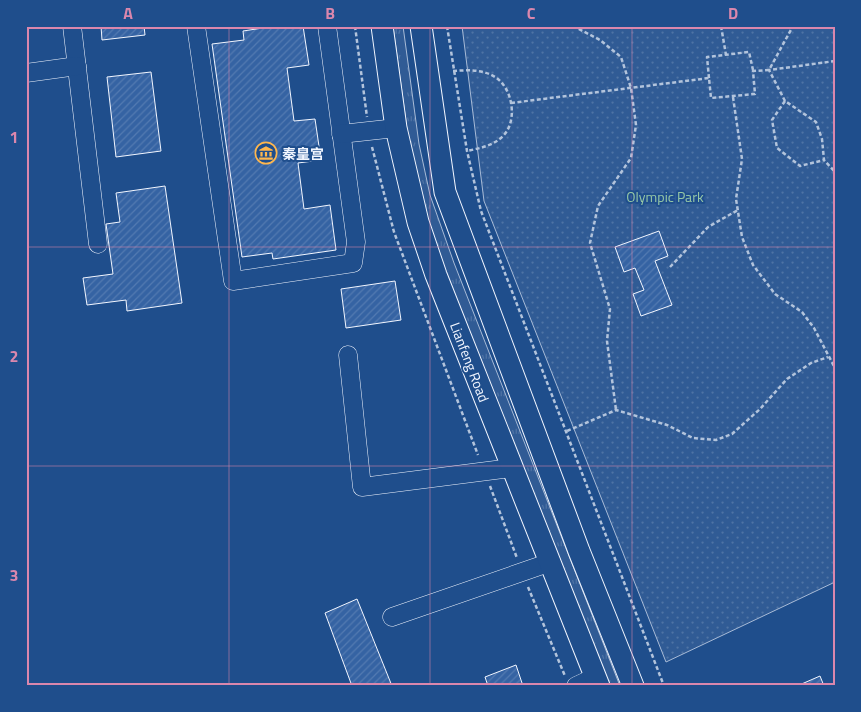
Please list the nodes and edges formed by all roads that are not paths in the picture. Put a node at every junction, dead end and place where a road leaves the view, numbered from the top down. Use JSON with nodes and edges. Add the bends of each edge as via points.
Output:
{"nodes":[{"id":1,"x":72,"y":26,"type":"edge"},
{"id":2,"x":196,"y":26,"type":"edge"},
{"id":3,"x":327,"y":26,"type":"edge"},
{"id":4,"x":382,"y":26,"type":"edge"},
{"id":5,"x":421,"y":26,"type":"edge"},
{"id":6,"x":76,"y":66,"type":"junction"},
{"id":7,"x":26,"y":73,"type":"edge"},
{"id":8,"x":396,"y":128,"type":"junction"},
{"id":9,"x":341,"y":134,"type":"junction"},
{"id":10,"x":98,"y":244,"type":"dead end"},
{"id":11,"x":348,"y":355,"type":"dead end"},
{"id":12,"x":512,"y":468,"type":"junction"},
{"id":13,"x":551,"y":562,"type":"junction"},
{"id":14,"x":392,"y":617,"type":"dead end"},
{"id":15,"x":570,"y":681,"type":"edge"},
{"id":16,"x":597,"y":681,"type":"edge"},
{"id":17,"x":633,"y":686,"type":"edge"}],
"edges":[{"from":1,"to":6,"type":"lane"},
{"from":2,"to":9,"type":"lane","via":[[233,281],[353,263],[356,242]]},
{"from":3,"to":9,"type":"lane"},
{"from":4,"to":8,"type":"main road","name":"Lianfeng Road"},
{"from":5,"to":17,"type":"main road","via":[[445,192]]},
{"from":6,"to":7,"type":"lane"},
{"from":6,"to":10,"type":"lane"},
{"from":8,"to":9,"type":"lane"},
{"from":8,"to":12,"type":"main road","name":"Lianfeng Road","via":[[418,222]]},
{"from":11,"to":12,"type":"lane","via":[[362,487]]},
{"from":12,"to":13,"type":"main road","name":"Lianfeng Road"},
{"from":13,"to":14,"type":"lane"},
{"from":13,"to":16,"type":"main road","name":"Lianfeng Road"},
{"from":15,"to":16,"type":"lane"}]}
